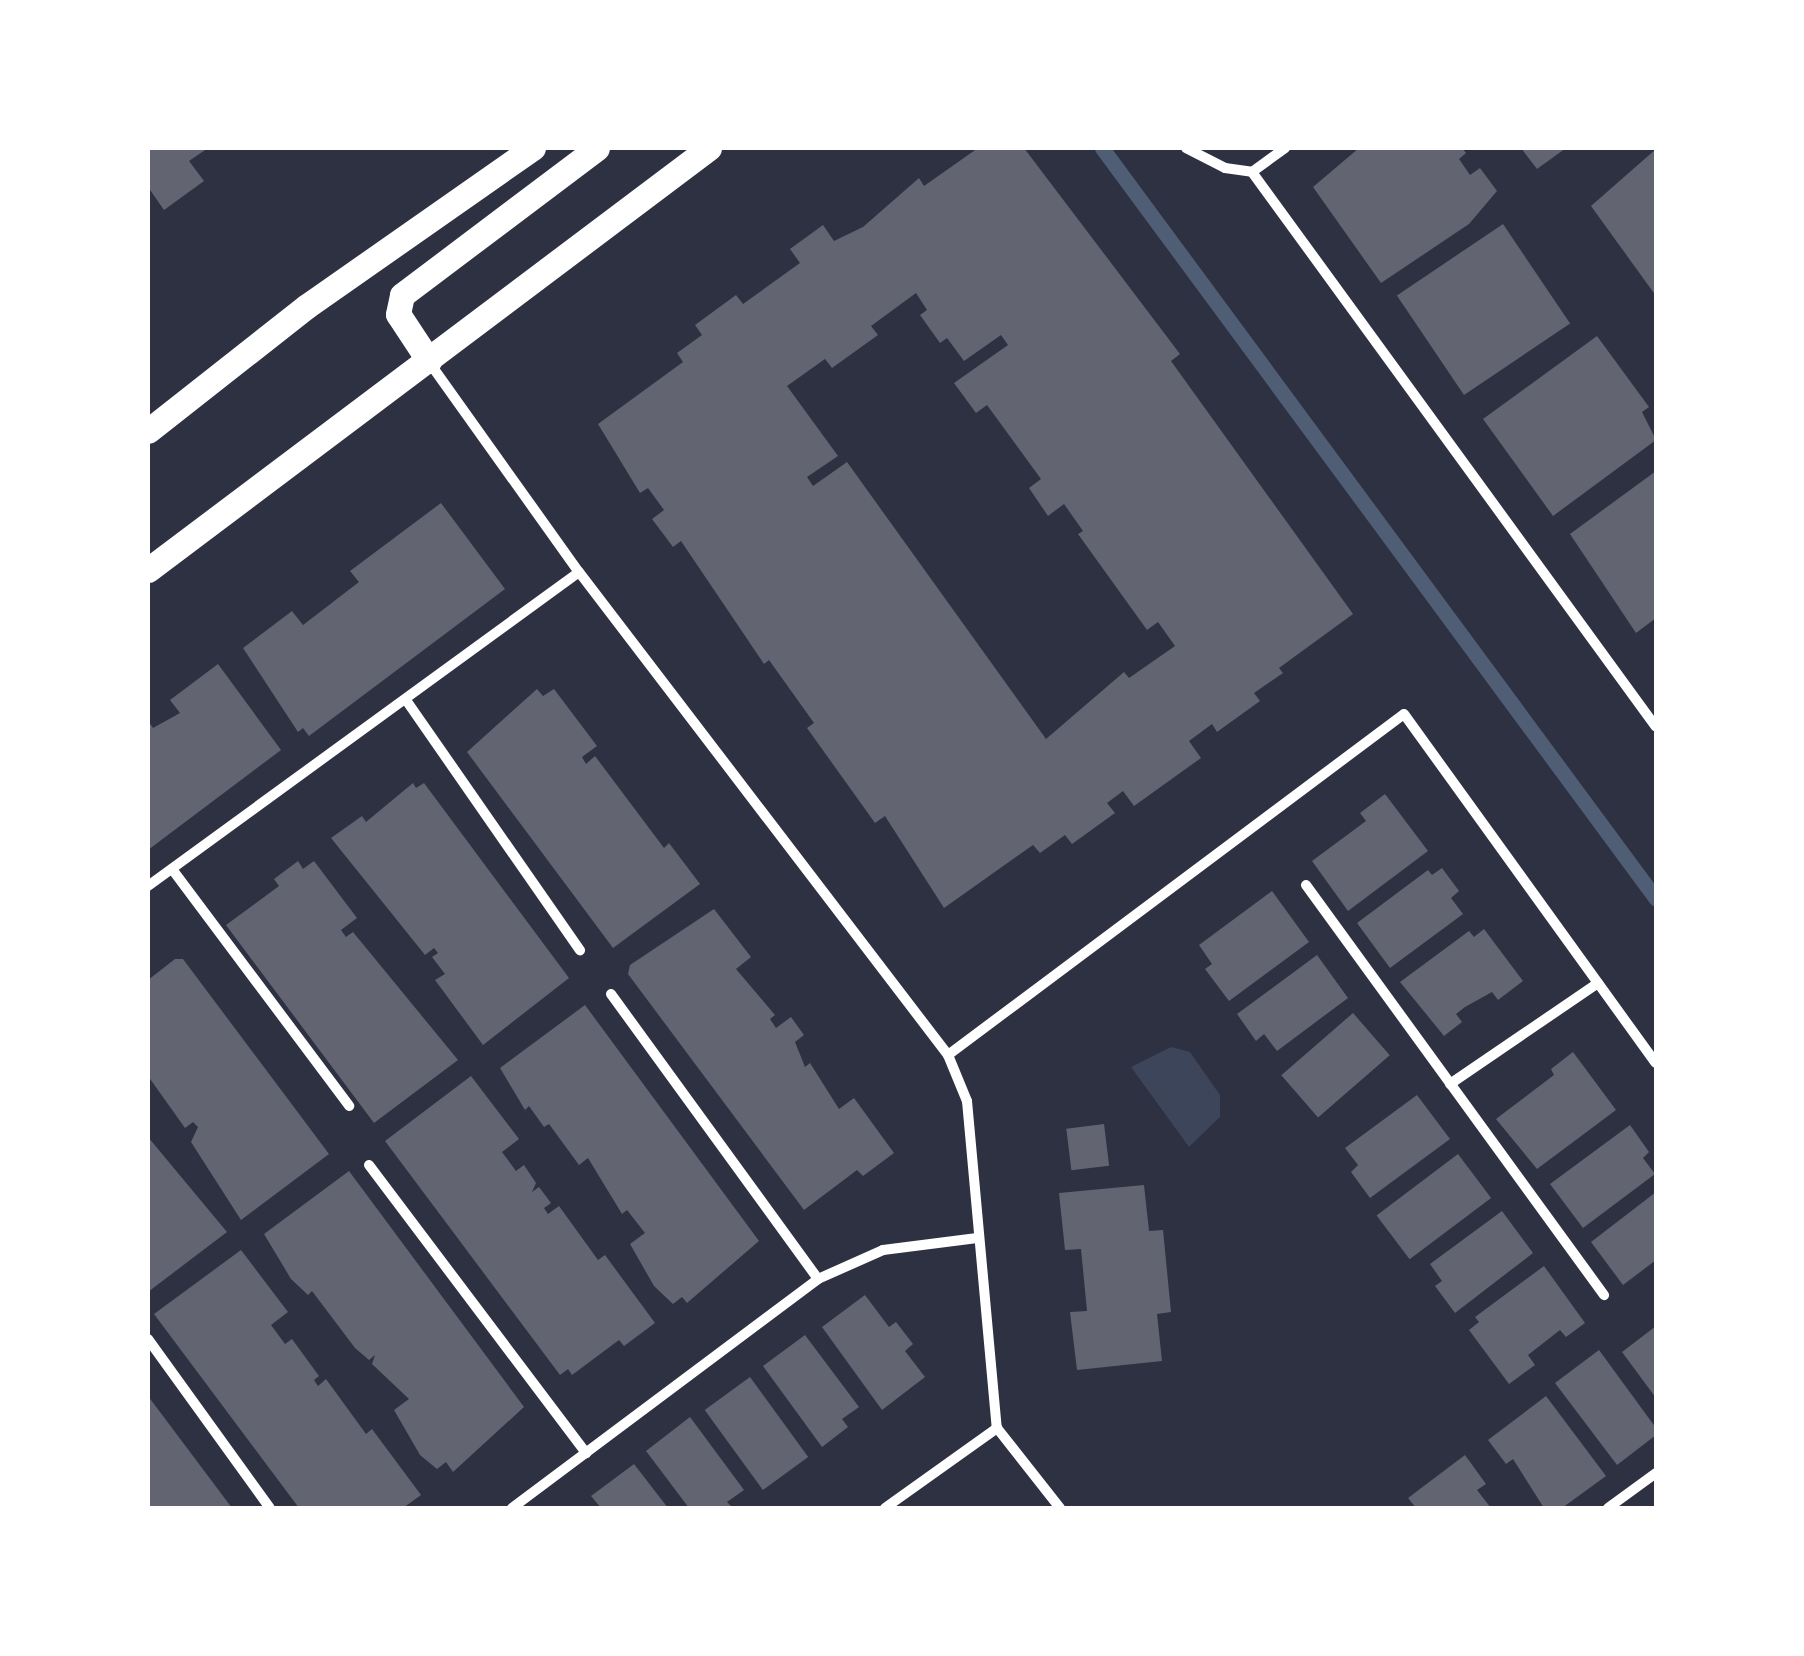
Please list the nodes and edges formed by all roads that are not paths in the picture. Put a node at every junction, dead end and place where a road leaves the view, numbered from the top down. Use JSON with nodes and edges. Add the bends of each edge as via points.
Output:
{"nodes":[{"id":1,"x":533,"y":148,"type":"edge"},
{"id":2,"x":597,"y":148,"type":"edge"},
{"id":3,"x":709,"y":148,"type":"edge"},
{"id":4,"x":1186,"y":148,"type":"edge"},
{"id":5,"x":1285,"y":148,"type":"edge"},
{"id":6,"x":1252,"y":172,"type":"junction"},
{"id":7,"x":429,"y":361,"type":"junction"},
{"id":8,"x":148,"y":431,"type":"edge"},
{"id":9,"x":148,"y":570,"type":"edge"},
{"id":10,"x":580,"y":572,"type":"junction"},
{"id":11,"x":406,"y":700,"type":"junction"},
{"id":12,"x":1656,"y":727,"type":"edge"},
{"id":13,"x":172,"y":869,"type":"junction"},
{"id":14,"x":148,"y":886,"type":"edge"},
{"id":15,"x":1306,"y":886,"type":"dead end"},
{"id":16,"x":580,"y":950,"type":"dead end"},
{"id":17,"x":1598,"y":983,"type":"junction"},
{"id":18,"x":611,"y":994,"type":"dead end"},
{"id":19,"x":948,"y":1055,"type":"junction"},
{"id":20,"x":1656,"y":1063,"type":"edge"},
{"id":21,"x":1450,"y":1084,"type":"junction"},
{"id":22,"x":349,"y":1106,"type":"dead end"},
{"id":23,"x":369,"y":1165,"type":"dead end"},
{"id":24,"x":976,"y":1238,"type":"junction"},
{"id":25,"x":818,"y":1279,"type":"junction"},
{"id":26,"x":1604,"y":1295,"type":"dead end"},
{"id":27,"x":148,"y":1338,"type":"edge"},
{"id":28,"x":997,"y":1428,"type":"junction"},
{"id":29,"x":586,"y":1453,"type":"junction"},
{"id":30,"x":1656,"y":1472,"type":"edge"},
{"id":31,"x":270,"y":1508,"type":"edge"},
{"id":32,"x":512,"y":1508,"type":"edge"},
{"id":33,"x":885,"y":1508,"type":"edge"},
{"id":34,"x":1060,"y":1508,"type":"edge"},
{"id":35,"x":1608,"y":1508,"type":"edge"}],
"edges":[{"from":1,"to":8,"type":"main road","via":[[307,306]]},
{"from":2,"to":7,"type":"main road","via":[[402,295],[398,314]]},
{"from":3,"to":7,"type":"main road"},
{"from":4,"to":6,"type":"street","via":[[1225,168]]},
{"from":5,"to":6,"type":"street"},
{"from":6,"to":12,"type":"street"},
{"from":7,"to":9,"type":"main road"},
{"from":7,"to":10,"type":"street"},
{"from":10,"to":11,"type":"street"},
{"from":10,"to":19,"type":"street"},
{"from":11,"to":13,"type":"street"},
{"from":11,"to":16,"type":"street"},
{"from":13,"to":14,"type":"street"},
{"from":13,"to":22,"type":"street"},
{"from":15,"to":21,"type":"street"},
{"from":17,"to":19,"type":"street","via":[[1404,714]]},
{"from":17,"to":20,"type":"street"},
{"from":17,"to":21,"type":"street"},
{"from":18,"to":25,"type":"street"},
{"from":19,"to":24,"type":"street","via":[[966,1101]]},
{"from":21,"to":26,"type":"street"},
{"from":23,"to":29,"type":"street"},
{"from":24,"to":25,"type":"street","via":[[883,1250]]},
{"from":24,"to":28,"type":"street"},
{"from":25,"to":29,"type":"street"},
{"from":27,"to":31,"type":"street"},
{"from":28,"to":33,"type":"street"},
{"from":28,"to":34,"type":"street"},
{"from":29,"to":32,"type":"street"},
{"from":30,"to":35,"type":"street"}]}
